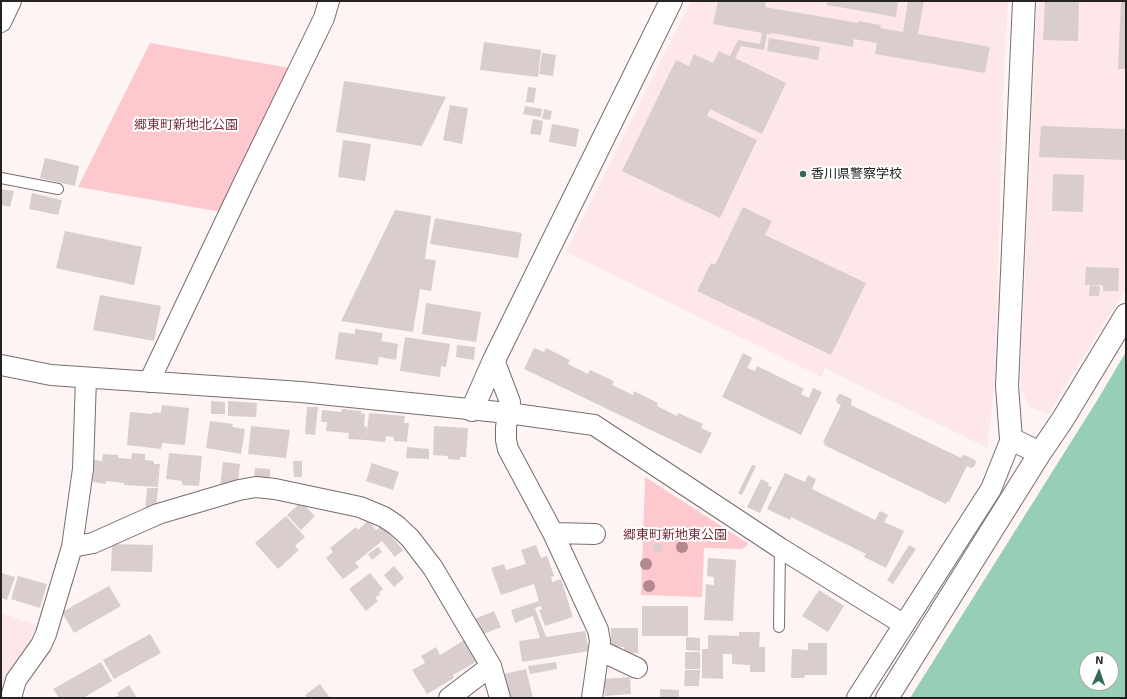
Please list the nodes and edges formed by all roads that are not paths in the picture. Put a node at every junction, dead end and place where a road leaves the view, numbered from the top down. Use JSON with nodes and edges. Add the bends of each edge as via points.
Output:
{"nodes":[{"id":1,"x":11,"y":1,"type":"edge"},
{"id":2,"x":329,"y":1,"type":"edge"},
{"id":3,"x":671,"y":1,"type":"edge"},
{"id":4,"x":1024,"y":1,"type":"edge"},
{"id":5,"x":1,"y":22,"type":"edge"},
{"id":6,"x":1,"y":178,"type":"edge"},
{"id":7,"x":58,"y":189,"type":"dead end"},
{"id":8,"x":1126,"y":315,"type":"edge"},
{"id":9,"x":494,"y":360,"type":"junction"},
{"id":10,"x":1,"y":365,"type":"edge"},
{"id":11,"x":86,"y":378,"type":"junction"},
{"id":12,"x":149,"y":382,"type":"junction"},
{"id":13,"x":472,"y":410,"type":"junction"},
{"id":14,"x":508,"y":413,"type":"junction"},
{"id":15,"x":1011,"y":439,"type":"junction"},
{"id":16,"x":1040,"y":453,"type":"junction"},
{"id":17,"x":553,"y":533,"type":"junction"},
{"id":18,"x":595,"y":534,"type":"dead end"},
{"id":19,"x":72,"y":547,"type":"junction"},
{"id":20,"x":780,"y":548,"type":"junction"},
{"id":21,"x":903,"y":624,"type":"junction"},
{"id":22,"x":778,"y":627,"type":"dead end"},
{"id":23,"x":599,"y":650,"type":"junction"},
{"id":24,"x":490,"y":666,"type":"junction"},
{"id":25,"x":638,"y":668,"type":"dead end"},
{"id":26,"x":12,"y":698,"type":"edge"},
{"id":27,"x":449,"y":698,"type":"edge"},
{"id":28,"x":500,"y":698,"type":"edge"},
{"id":29,"x":592,"y":698,"type":"edge"},
{"id":30,"x":857,"y":698,"type":"edge"},
{"id":31,"x":887,"y":698,"type":"edge"}],
"edges":[{"from":1,"to":5,"type":"street"},
{"from":2,"to":12,"type":"street","via":[[324,18]]},
{"from":3,"to":9,"type":"street"},
{"from":4,"to":15,"type":"street","via":[[1007,386]]},
{"from":6,"to":7,"type":"lane"},
{"from":8,"to":16,"type":"street"},
{"from":9,"to":13,"type":"street"},
{"from":9,"to":14,"type":"street","via":[[510,402]]},
{"from":10,"to":11,"type":"street","via":[[51,375]]},
{"from":11,"to":12,"type":"street"},
{"from":11,"to":19,"type":"street","via":[[83,469]]},
{"from":12,"to":13,"type":"street","via":[[301,392]]},
{"from":13,"to":14,"type":"street"},
{"from":14,"to":17,"type":"street","via":[[508,449]]},
{"from":14,"to":20,"type":"street","via":[[594,425]]},
{"from":15,"to":16,"type":"street"},
{"from":15,"to":21,"type":"street","via":[[991,489]]},
{"from":16,"to":31,"type":"street"},
{"from":17,"to":18,"type":"street"},
{"from":17,"to":23,"type":"street","via":[[598,630]]},
{"from":19,"to":24,"type":"street","via":[[93,543],[158,514],[256,487],[360,507],[384,517],[410,538],[433,568]]},
{"from":19,"to":26,"type":"street","via":[[44,639],[16,680]]},
{"from":20,"to":21,"type":"street"},
{"from":20,"to":22,"type":"lane"},
{"from":21,"to":30,"type":"street"},
{"from":23,"to":25,"type":"street"},
{"from":23,"to":29,"type":"street"},
{"from":24,"to":27,"type":"street"},
{"from":24,"to":28,"type":"street"}]}
